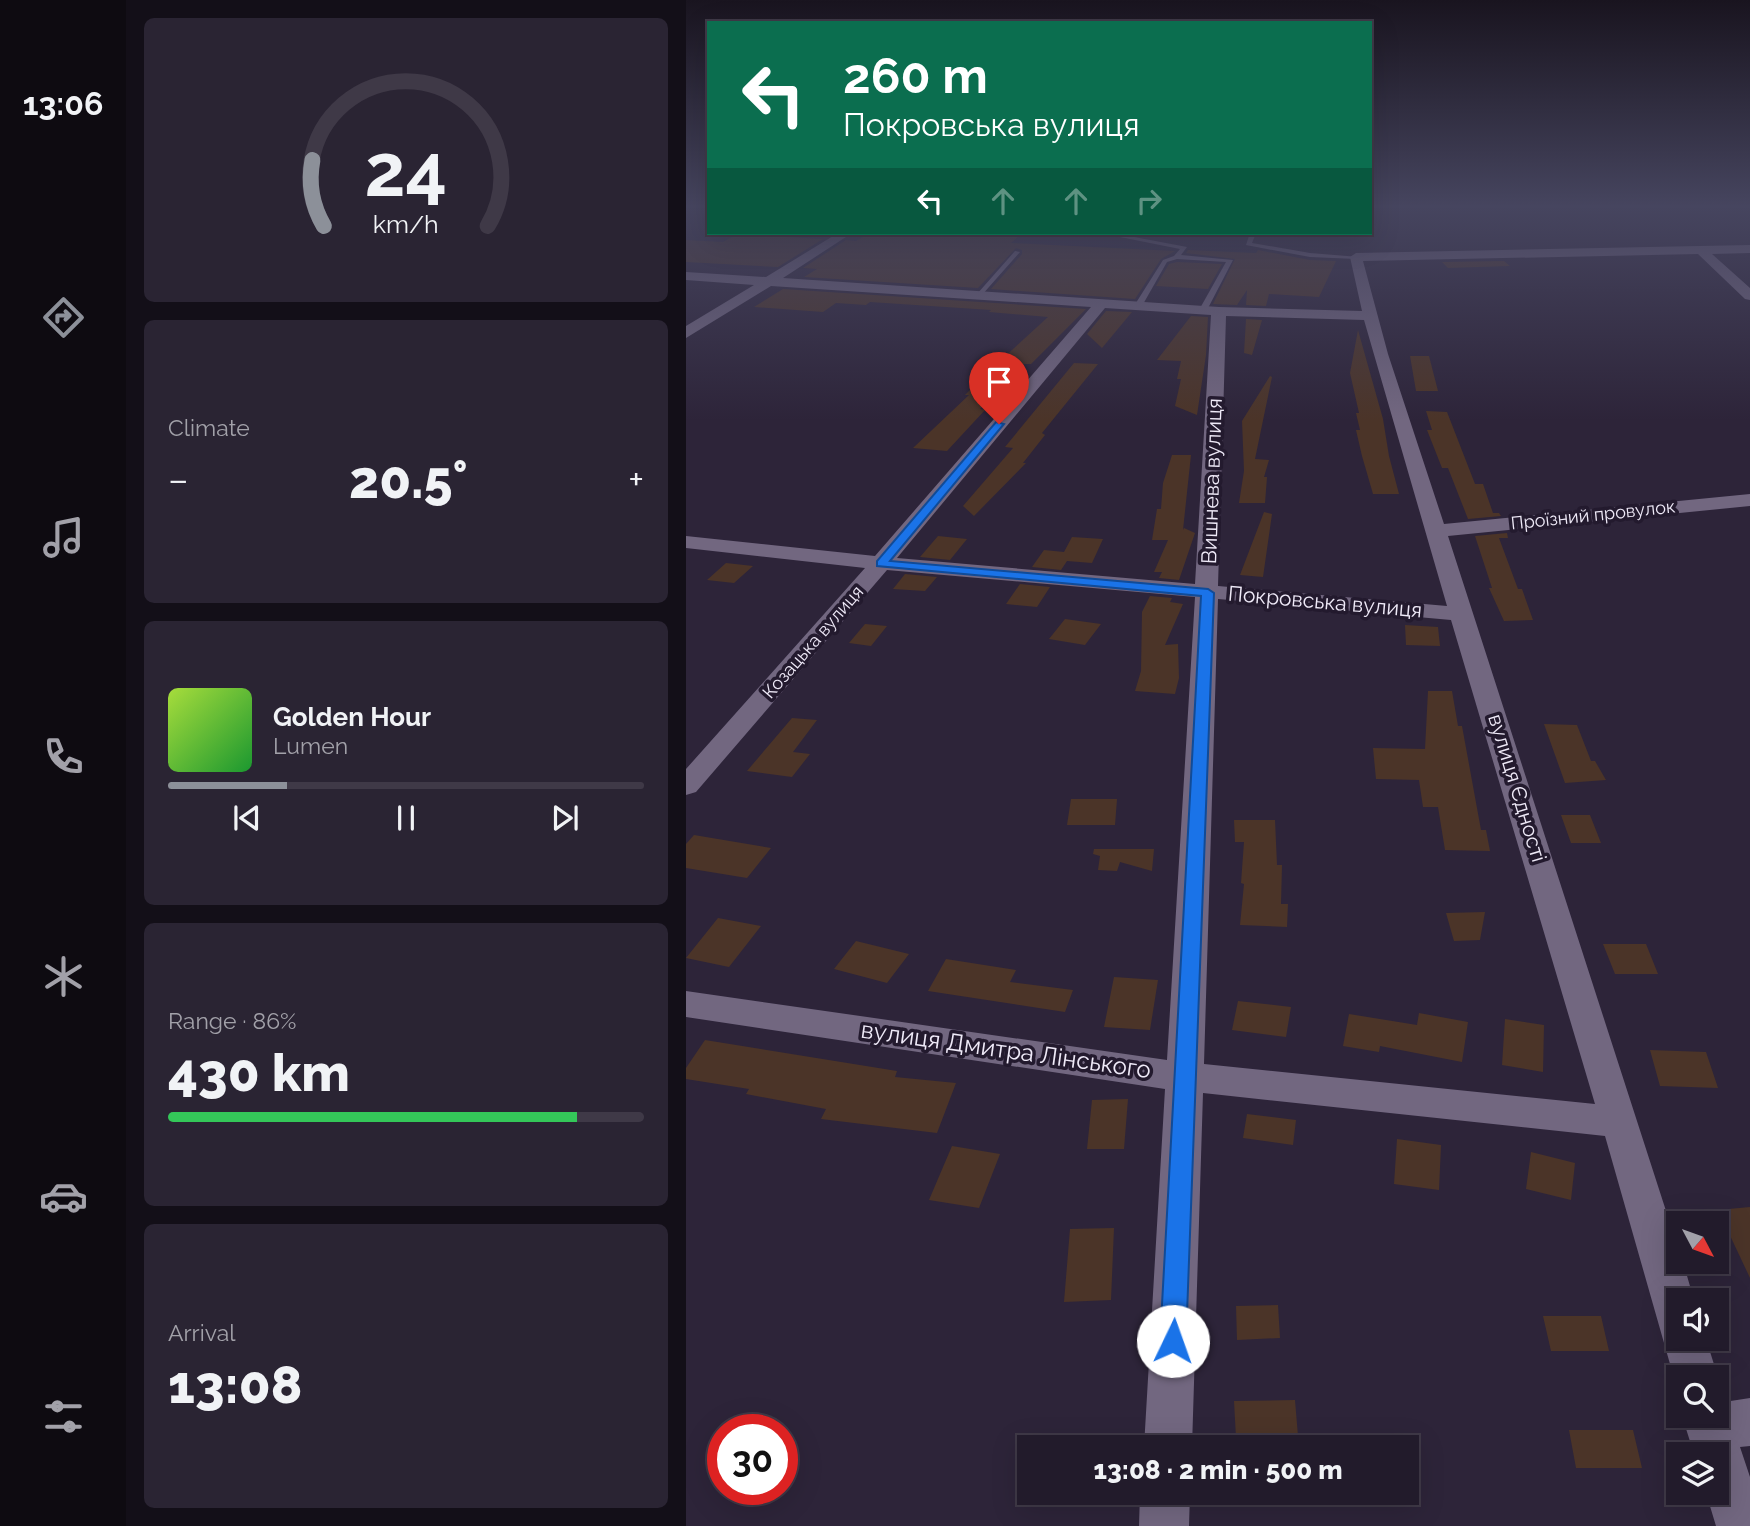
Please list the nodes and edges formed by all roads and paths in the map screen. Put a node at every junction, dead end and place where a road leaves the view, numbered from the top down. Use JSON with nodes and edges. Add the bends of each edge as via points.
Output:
{"nodes":[{"id":1,"x":738,"y":279,"type":"edge"},
{"id":2,"x":770,"y":279,"type":"edge"},
{"id":3,"x":993,"y":279,"type":"edge"},
{"id":4,"x":1154,"y":279,"type":"edge"},
{"id":5,"x":1223,"y":279,"type":"edge"},
{"id":6,"x":1362,"y":279,"type":"edge"},
{"id":7,"x":1732,"y":279,"type":"edge"},
{"id":8,"x":767,"y":281,"type":"junction"},
{"id":9,"x":979,"y":295,"type":"junction"},
{"id":10,"x":1750,"y":296,"type":"edge"},
{"id":11,"x":1101,"y":304,"type":"junction"},
{"id":12,"x":1138,"y":306,"type":"junction"},
{"id":13,"x":1211,"y":311,"type":"junction"},
{"id":14,"x":1372,"y":316,"type":"junction"},
{"id":15,"x":686,"y":333,"type":"edge"},
{"id":16,"x":1750,"y":500,"type":"edge"},
{"id":17,"x":1437,"y":531,"type":"junction"},
{"id":18,"x":686,"y":542,"type":"edge"},
{"id":19,"x":881,"y":564,"type":"junction"},
{"id":20,"x":1208,"y":593,"type":"junction"},
{"id":21,"x":1463,"y":614,"type":"junction"},
{"id":22,"x":686,"y":786,"type":"edge"},
{"id":23,"x":686,"y":1004,"type":"edge"},
{"id":24,"x":1186,"y":1076,"type":"junction"},
{"id":25,"x":1620,"y":1122,"type":"junction"},
{"id":26,"x":1669,"y":1288,"type":"edge"},
{"id":27,"x":1723,"y":1428,"type":"edge"},
{"id":28,"x":1169,"y":1435,"type":"edge"},
{"id":29,"x":1165,"y":1505,"type":"edge"},
{"id":30,"x":1164,"y":1526,"type":"edge"},
{"id":31,"x":1741,"y":1526,"type":"edge"}],
"edges":[{"from":1,"to":8,"type":"street"},
{"from":2,"to":8,"type":"street"},
{"from":3,"to":9,"type":"lane"},
{"from":4,"to":12,"type":"lane"},
{"from":5,"to":13,"type":"lane"},
{"from":6,"to":14,"type":"street","name":"вулиця Єдності"},
{"from":7,"to":10,"type":"street"},
{"from":8,"to":9,"type":"street"},
{"from":8,"to":15,"type":"street"},
{"from":9,"to":11,"type":"street"},
{"from":11,"to":12,"type":"street"},
{"from":11,"to":19,"type":"street","name":"Козацька вулиця"},
{"from":12,"to":13,"type":"street"},
{"from":13,"to":14,"type":"street"},
{"from":13,"to":20,"type":"street","name":"Вишнева вулиця"},
{"from":14,"to":17,"type":"street","name":"вулиця Єдності"},
{"from":16,"to":17,"type":"street","name":"Проїзний провулок"},
{"from":17,"to":21,"type":"street","name":"вулиця Єдності"},
{"from":18,"to":19,"type":"street","name":"Покровська вулиця"},
{"from":19,"to":20,"type":"street","name":"Покровська вулиця"},
{"from":19,"to":22,"type":"street","name":"Козацька вулиця"},
{"from":20,"to":21,"type":"street","name":"Покровська вулиця"},
{"from":20,"to":24,"type":"street","name":"Вишнева вулиця"},
{"from":21,"to":25,"type":"street","name":"вулиця Єдності"},
{"from":23,"to":24,"type":"street","name":"вулиця Дмитра Лінського"},
{"from":24,"to":25,"type":"street","name":"вулиця Дмитра Лінського"},
{"from":24,"to":28,"type":"street","name":"Вишнева вулиця"},
{"from":25,"to":26,"type":"street","name":"вулиця Єдності"},
{"from":27,"to":31,"type":"street"},
{"from":29,"to":30,"type":"street"}]}
